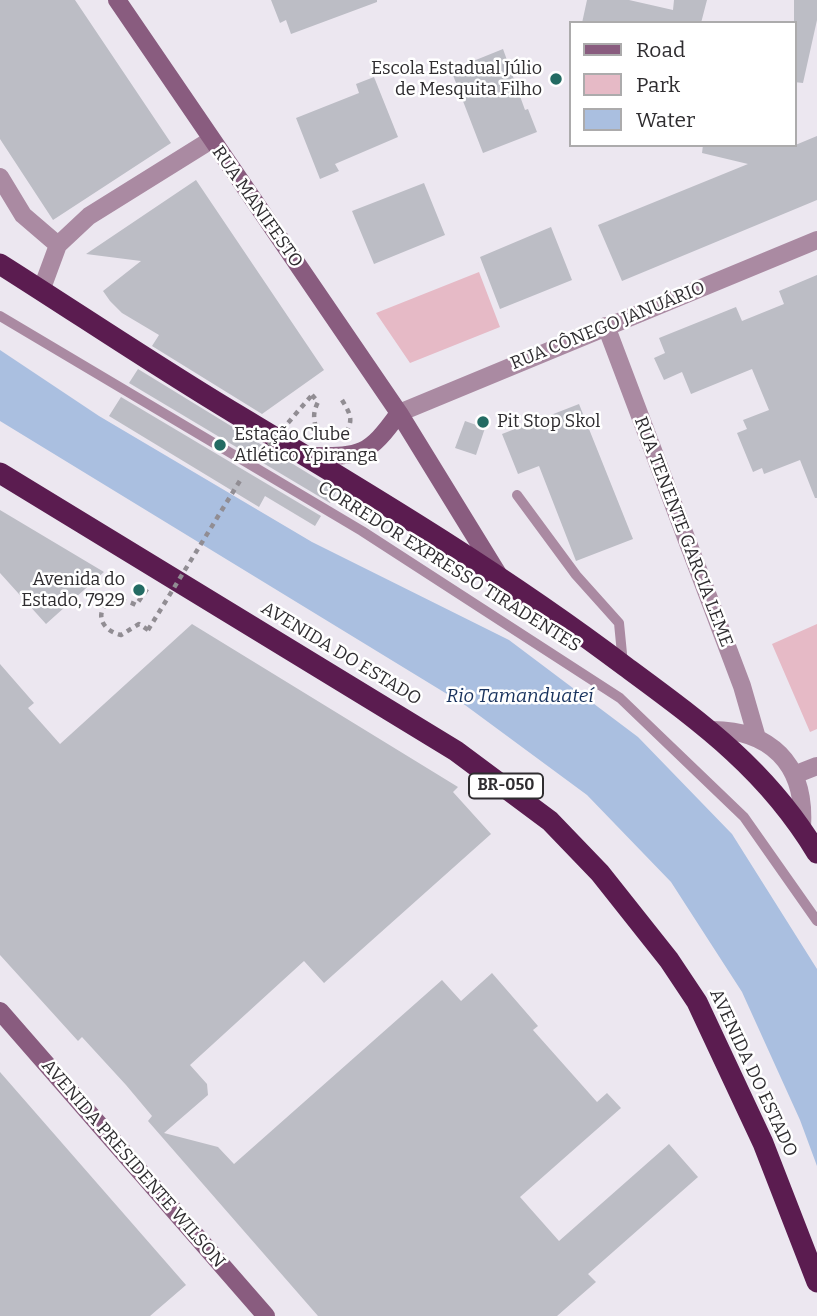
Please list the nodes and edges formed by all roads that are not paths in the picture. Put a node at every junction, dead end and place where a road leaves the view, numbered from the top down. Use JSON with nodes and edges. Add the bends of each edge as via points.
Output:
{"nodes":[{"id":1,"x":117,"y":0,"type":"edge"},
{"id":2,"x":211,"y":140,"type":"junction"},
{"id":3,"x":0,"y":177,"type":"edge"},
{"id":4,"x":817,"y":240,"type":"edge"},
{"id":5,"x":58,"y":245,"type":"junction"},
{"id":6,"x":0,"y":264,"type":"edge"},
{"id":7,"x":41,"y":291,"type":"junction"},
{"id":8,"x":0,"y":316,"type":"edge"},
{"id":9,"x":606,"y":326,"type":"junction"},
{"id":10,"x":399,"y":413,"type":"junction"},
{"id":11,"x":308,"y":456,"type":"junction"},
{"id":12,"x":0,"y":473,"type":"edge"},
{"id":13,"x":517,"y":495,"type":"dead end"},
{"id":14,"x":498,"y":574,"type":"junction"},
{"id":15,"x":623,"y":664,"type":"junction"},
{"id":16,"x":707,"y":730,"type":"junction"},
{"id":17,"x":757,"y":738,"type":"junction"},
{"id":18,"x":817,"y":765,"type":"edge"},
{"id":19,"x":794,"y":775,"type":"junction"},
{"id":20,"x":802,"y":827,"type":"junction"},
{"id":21,"x":817,"y":853,"type":"edge"},
{"id":22,"x":817,"y":921,"type":"edge"},
{"id":23,"x":0,"y":1011,"type":"edge"},
{"id":24,"x":817,"y":1282,"type":"edge"},
{"id":25,"x":266,"y":1316,"type":"edge"}],
"edges":[{"from":1,"to":2,"type":"main road","name":"RUA MANIFESTO"},
{"from":2,"to":5,"type":"street","via":[[89,216]]},
{"from":2,"to":10,"type":"main road","name":"RUA MANIFESTO"},
{"from":3,"to":5,"type":"street","via":[[23,215]]},
{"from":4,"to":9,"type":"street","name":"RUA CÔNEGO JANUÁRIO"},
{"from":5,"to":7,"type":"street"},
{"from":6,"to":7,"type":"highway"},
{"from":7,"to":11,"type":"highway"},
{"from":8,"to":22,"type":"lane","name":"CORREDOR EXPRESSO TIRADENTES","bridge":true,"via":[[362,531],[620,698],[744,817]]},
{"from":9,"to":10,"type":"street","name":"RUA CÔNEGO JANUÁRIO"},
{"from":9,"to":17,"type":"street","name":"RUA TENENTE GARCIA LEME","via":[[742,686]]},
{"from":10,"to":11,"type":"main road","via":[[383,436],[354,456]]},
{"from":10,"to":14,"type":"main road","name":"RUA MANIFESTO"},
{"from":11,"to":14,"type":"highway"},
{"from":12,"to":24,"type":"highway","name":"AVENIDA DO ESTADO","number":"BR-050","via":[[456,751],[550,821],[600,873],[697,1002],[763,1143]]},
{"from":13,"to":15,"type":"lane","via":[[576,575],[620,623]]},
{"from":14,"to":15,"type":"highway"},
{"from":15,"to":16,"type":"highway"},
{"from":16,"to":17,"type":"street"},
{"from":16,"to":20,"type":"highway","via":[[757,771]]},
{"from":17,"to":19,"type":"street","via":[[780,754]]},
{"from":18,"to":19,"type":"street"},
{"from":19,"to":20,"type":"street","via":[[803,807]]},
{"from":20,"to":21,"type":"highway"},
{"from":23,"to":25,"type":"main road","name":"AVENIDA PRESIDENTE WILSON"}]}
